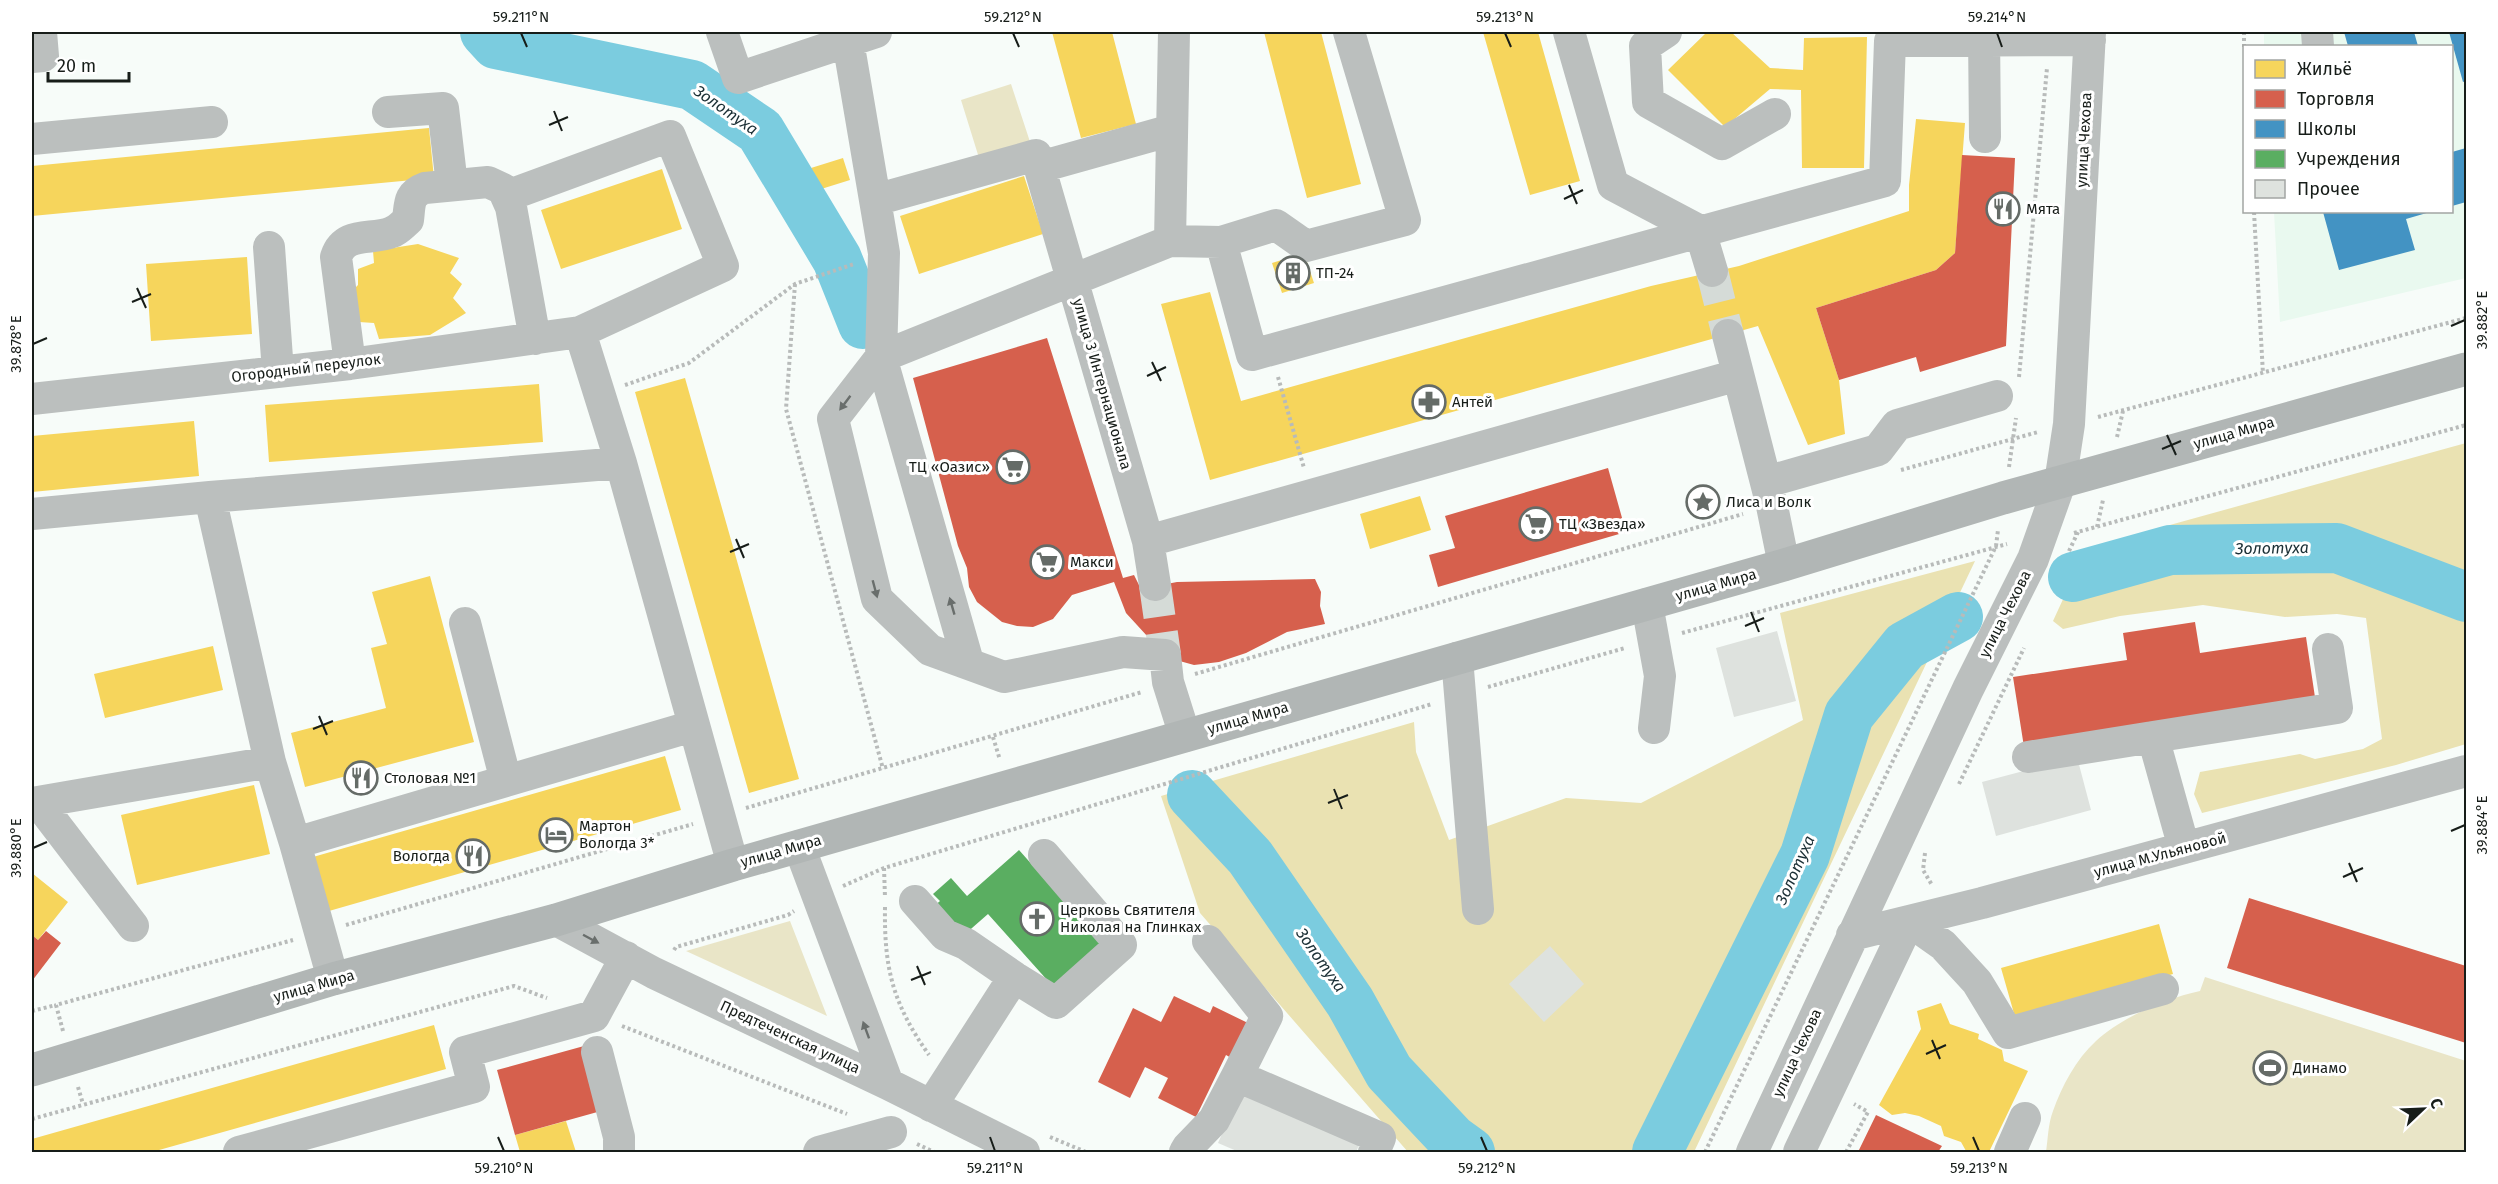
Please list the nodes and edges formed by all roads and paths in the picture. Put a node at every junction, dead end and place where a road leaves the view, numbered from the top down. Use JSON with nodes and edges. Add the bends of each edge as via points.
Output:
{"nodes":[{"id":1,"x":41,"y":32,"type":"edge"},
{"id":2,"x":722,"y":32,"type":"edge"},
{"id":3,"x":1174,"y":32,"type":"edge"},
{"id":4,"x":1349,"y":32,"type":"edge"},
{"id":5,"x":1569,"y":32,"type":"edge"},
{"id":6,"x":1666,"y":32,"type":"edge"},
{"id":7,"x":862,"y":36,"type":"edge"},
{"id":8,"x":1888,"y":36,"type":"edge"},
{"id":9,"x":1984,"y":36,"type":"edge"},
{"id":10,"x":2090,"y":36,"type":"edge"},
{"id":11,"x":2049,"y":41,"type":"junction"},
{"id":12,"x":32,"y":57,"type":"edge"},
{"id":13,"x":388,"y":112,"type":"dead end"},
{"id":14,"x":1775,"y":114,"type":"dead end"},
{"id":15,"x":212,"y":122,"type":"dead end"},
{"id":16,"x":1172,"y":130,"type":"junction"},
{"id":17,"x":1985,"y":137,"type":"dead end"},
{"id":18,"x":32,"y":139,"type":"edge"},
{"id":19,"x":1040,"y":167,"type":"junction"},
{"id":20,"x":452,"y":185,"type":"junction"},
{"id":21,"x":507,"y":196,"type":"junction"},
{"id":22,"x":875,"y":200,"type":"junction"},
{"id":23,"x":2254,"y":213,"type":"edge"},
{"id":24,"x":1700,"y":231,"type":"junction"},
{"id":25,"x":1170,"y":241,"type":"junction"},
{"id":26,"x":1221,"y":242,"type":"junction"},
{"id":27,"x":269,"y":247,"type":"dead end"},
{"id":28,"x":856,"y":263,"type":"dead end"},
{"id":29,"x":1712,"y":271,"type":"tunnel mouth"},
{"id":30,"x":1071,"y":280,"type":"junction"},
{"id":31,"x":795,"y":284,"type":"junction"},
{"id":32,"x":2466,"y":318,"type":"edge"},
{"id":33,"x":580,"y":332,"type":"junction"},
{"id":34,"x":1728,"y":335,"type":"tunnel mouth"},
{"id":35,"x":535,"y":339,"type":"junction"},
{"id":36,"x":1270,"y":349,"type":"junction"},
{"id":37,"x":881,"y":357,"type":"junction"},
{"id":38,"x":350,"y":364,"type":"junction"},
{"id":39,"x":2466,"y":369,"type":"edge"},
{"id":40,"x":278,"y":372,"type":"junction"},
{"id":41,"x":2263,"y":374,"type":"junction"},
{"id":42,"x":1738,"y":375,"type":"junction"},
{"id":43,"x":598,"y":394,"type":"junction"},
{"id":44,"x":2011,"y":397,"type":"junction"},
{"id":45,"x":32,"y":399,"type":"edge"},
{"id":46,"x":2069,"y":424,"type":"junction"},
{"id":47,"x":2466,"y":425,"type":"edge"},
{"id":48,"x":2014,"y":438,"type":"junction"},
{"id":49,"x":621,"y":463,"type":"junction"},
{"id":50,"x":1899,"y":470,"type":"dead end"},
{"id":51,"x":2060,"y":483,"type":"junction"},
{"id":52,"x":1769,"y":494,"type":"junction"},
{"id":53,"x":1311,"y":495,"type":"junction"},
{"id":54,"x":210,"y":497,"type":"junction"},
{"id":55,"x":32,"y":514,"type":"edge"},
{"id":56,"x":1148,"y":541,"type":"junction"},
{"id":57,"x":1996,"y":546,"type":"junction"},
{"id":58,"x":2037,"y":549,"type":"junction"},
{"id":59,"x":1784,"y":565,"type":"junction"},
{"id":60,"x":1155,"y":585,"type":"tunnel mouth"},
{"id":61,"x":1647,"y":604,"type":"junction"},
{"id":62,"x":465,"y":623,"type":"dead end"},
{"id":63,"x":1654,"y":640,"type":"junction"},
{"id":64,"x":2328,"y":649,"type":"dead end"},
{"id":65,"x":1457,"y":658,"type":"junction"},
{"id":66,"x":968,"y":662,"type":"junction"},
{"id":67,"x":1167,"y":669,"type":"junction"},
{"id":68,"x":1461,"y":696,"type":"junction"},
{"id":69,"x":1999,"y":702,"type":"dead end"},
{"id":70,"x":693,"y":726,"type":"junction"},
{"id":71,"x":1654,"y":728,"type":"dead end"},
{"id":72,"x":1185,"y":736,"type":"junction"},
{"id":73,"x":2153,"y":737,"type":"junction"},
{"id":74,"x":2028,"y":757,"type":"dead end"},
{"id":75,"x":270,"y":762,"type":"junction"},
{"id":76,"x":883,"y":769,"type":"junction"},
{"id":77,"x":2466,"y":771,"type":"edge"},
{"id":78,"x":506,"y":781,"type":"junction"},
{"id":79,"x":1957,"y":788,"type":"dead end"},
{"id":80,"x":35,"y":803,"type":"edge"},
{"id":81,"x":719,"y":816,"type":"junction"},
{"id":82,"x":295,"y":843,"type":"junction"},
{"id":83,"x":799,"y":846,"type":"junction"},
{"id":84,"x":2184,"y":848,"type":"junction"},
{"id":85,"x":1926,"y":852,"type":"dead end"},
{"id":86,"x":1044,"y":855,"type":"dead end"},
{"id":87,"x":733,"y":865,"type":"junction"},
{"id":88,"x":1934,"y":887,"type":"dead end"},
{"id":89,"x":817,"y":897,"type":"junction"},
{"id":90,"x":915,"y":901,"type":"dead end"},
{"id":91,"x":1478,"y":909,"type":"dead end"},
{"id":92,"x":556,"y":920,"type":"junction"},
{"id":93,"x":1909,"y":921,"type":"junction"},
{"id":94,"x":133,"y":926,"type":"dead end"},
{"id":95,"x":319,"y":933,"type":"junction"},
{"id":96,"x":1852,"y":935,"type":"junction"},
{"id":97,"x":1208,"y":942,"type":"dead end"},
{"id":98,"x":627,"y":957,"type":"junction"},
{"id":99,"x":654,"y":973,"type":"junction"},
{"id":100,"x":1014,"y":977,"type":"junction"},
{"id":101,"x":333,"y":979,"type":"junction"},
{"id":102,"x":2163,"y":989,"type":"dead end"},
{"id":103,"x":57,"y":1005,"type":"junction"},
{"id":104,"x":32,"y":1011,"type":"edge"},
{"id":105,"x":624,"y":1016,"type":"dead end"},
{"id":106,"x":618,"y":1025,"type":"dead end"},
{"id":107,"x":597,"y":1052,"type":"dead end"},
{"id":108,"x":70,"y":1059,"type":"junction"},
{"id":109,"x":32,"y":1070,"type":"edge"},
{"id":110,"x":1237,"y":1076,"type":"junction"},
{"id":111,"x":910,"y":1095,"type":"junction"},
{"id":112,"x":1845,"y":1099,"type":"dead end"},
{"id":113,"x":83,"y":1104,"type":"dead end"},
{"id":114,"x":2025,"y":1118,"type":"dead end"},
{"id":115,"x":888,"y":1142,"type":"edge"},
{"id":116,"x":239,"y":1152,"type":"edge"},
{"id":117,"x":619,"y":1152,"type":"edge"},
{"id":118,"x":819,"y":1152,"type":"edge"},
{"id":119,"x":1024,"y":1152,"type":"edge"},
{"id":120,"x":1185,"y":1152,"type":"edge"},
{"id":121,"x":1374,"y":1152,"type":"edge"},
{"id":122,"x":1705,"y":1152,"type":"edge"},
{"id":123,"x":1752,"y":1152,"type":"edge"},
{"id":124,"x":1799,"y":1152,"type":"edge"},
{"id":125,"x":1846,"y":1152,"type":"edge"},
{"id":126,"x":2010,"y":1152,"type":"edge"}],
"edges":[{"from":1,"to":12,"type":"street","via":[[43,56]]},
{"from":2,"to":7,"type":"street","via":[[738,78]]},
{"from":3,"to":16,"type":"street"},
{"from":4,"to":26,"type":"street","via":[[1404,220],[1306,246],[1276,225]]},
{"from":5,"to":24,"type":"street","via":[[1613,185]]},
{"from":6,"to":14,"type":"street","via":[[1645,46],[1648,102],[1722,144]]},
{"from":7,"to":22,"type":"street"},
{"from":8,"to":9,"type":"street"},
{"from":8,"to":24,"type":"street","via":[[1885,181]]},
{"from":9,"to":11,"type":"street"},
{"from":9,"to":17,"type":"street"},
{"from":10,"to":11,"type":"street"},
{"from":10,"to":46,"type":"street","name":"улица Чехова"},
{"from":11,"to":44,"type":"path"},
{"from":13,"to":20,"type":"street","via":[[443,108]]},
{"from":15,"to":18,"type":"street"},
{"from":16,"to":19,"type":"street"},
{"from":16,"to":25,"type":"street"},
{"from":19,"to":22,"type":"street","via":[[1036,155]]},
{"from":19,"to":30,"type":"street"},
{"from":20,"to":21,"type":"street","via":[[488,182],[503,189]]},
{"from":20,"to":38,"type":"street","via":[[415,191],[408,220],[392,232],[347,241],[339,248],[336,257]]},
{"from":21,"to":33,"type":"street","name":"Огородный переулок","via":[[670,136],[723,266]]},
{"from":21,"to":35,"type":"street"},
{"from":22,"to":37,"type":"street","via":[[884,253]]},
{"from":23,"to":41,"type":"path"},
{"from":24,"to":29,"type":"street"},
{"from":24,"to":36,"type":"street"},
{"from":25,"to":26,"type":"street"},
{"from":25,"to":30,"type":"street","name":"улица 3 Интернационала"},
{"from":26,"to":36,"type":"street","via":[[1252,355]]},
{"from":27,"to":40,"type":"street"},
{"from":28,"to":31,"type":"path"},
{"from":30,"to":37,"type":"street"},
{"from":30,"to":56,"type":"street","name":"улица 3 Интернационала"},
{"from":31,"to":43,"type":"path","via":[[689,363]]},
{"from":31,"to":76,"type":"path","via":[[786,409]]},
{"from":32,"to":41,"type":"path"},
{"from":33,"to":35,"type":"street","name":"Огородный переулок"},
{"from":33,"to":43,"type":"street"},
{"from":34,"to":42,"type":"street"},
{"from":35,"to":38,"type":"street","name":"Огородный переулок"},
{"from":36,"to":53,"type":"path"},
{"from":66,"to":37,"type":"street","one_way":true},
{"from":37,"to":66,"type":"street","one_way":true,"via":[[833,420],[877,599],[930,650]]},
{"from":38,"to":40,"type":"street","name":"Огородный переулок"},
{"from":39,"to":51,"type":"main road","name":"улица Мира"},
{"from":40,"to":45,"type":"street","name":"Огородный переулок"},
{"from":41,"to":46,"type":"path"},
{"from":42,"to":52,"type":"street"},
{"from":42,"to":53,"type":"street"},
{"from":43,"to":49,"type":"street"},
{"from":44,"to":48,"type":"path"},
{"from":44,"to":52,"type":"street","via":[[1897,425],[1878,450]]},
{"from":46,"to":48,"type":"path"},
{"from":46,"to":51,"type":"street","name":"улица Чехова"},
{"from":47,"to":58,"type":"path","via":[[2097,527]]},
{"from":48,"to":50,"type":"path"},
{"from":49,"to":54,"type":"street"},
{"from":49,"to":70,"type":"street"},
{"from":51,"to":58,"type":"street","name":"улица Чехова"},
{"from":51,"to":59,"type":"main road","name":"улица Мира"},
{"from":52,"to":59,"type":"street"},
{"from":52,"to":67,"type":"path"},
{"from":53,"to":56,"type":"street"},
{"from":54,"to":55,"type":"street"},
{"from":54,"to":75,"type":"street"},
{"from":56,"to":60,"type":"street","name":"улица 3 Интернационала"},
{"from":57,"to":58,"type":"path"},
{"from":57,"to":63,"type":"path"},
{"from":57,"to":122,"type":"path"},
{"from":58,"to":96,"type":"street","name":"улица Чехова"},
{"from":59,"to":61,"type":"main road","name":"улица Мира"},
{"from":61,"to":63,"type":"street"},
{"from":61,"to":65,"type":"main road","name":"улица Мира"},
{"from":62,"to":78,"type":"street"},
{"from":63,"to":68,"type":"path"},
{"from":63,"to":71,"type":"street","via":[[1660,676]]},
{"from":64,"to":73,"type":"street","via":[[2337,708]]},
{"from":65,"to":68,"type":"street"},
{"from":65,"to":72,"type":"main road","name":"улица Мира"},
{"from":66,"to":67,"type":"street","via":[[1004,676],[1123,652]]},
{"from":67,"to":72,"type":"street"},
{"from":67,"to":76,"type":"path","via":[[1130,696]]},
{"from":68,"to":89,"type":"path","via":[[884,868]]},
{"from":68,"to":91,"type":"street"},
{"from":69,"to":79,"type":"path"},
{"from":70,"to":78,"type":"street"},
{"from":70,"to":81,"type":"street"},
{"from":72,"to":83,"type":"main road","name":"улица Мира"},
{"from":73,"to":74,"type":"street"},
{"from":73,"to":84,"type":"street"},
{"from":75,"to":80,"type":"street"},
{"from":75,"to":82,"type":"street"},
{"from":76,"to":81,"type":"path"},
{"from":77,"to":84,"type":"street","name":"улица М.Ульяновой"},
{"from":78,"to":82,"type":"street"},
{"from":80,"to":94,"type":"street"},
{"from":81,"to":87,"type":"street"},
{"from":81,"to":95,"type":"path"},
{"from":82,"to":95,"type":"street"},
{"from":83,"to":87,"type":"main road","name":"улица Мира"},
{"from":83,"to":89,"type":"street"},
{"from":84,"to":93,"type":"street","name":"улица М.Ульяновой"},
{"from":85,"to":88,"type":"path","via":[[1923,870]]},
{"from":86,"to":100,"type":"street","via":[[1121,945],[1056,1003]]},
{"from":87,"to":92,"type":"main road","name":"улица Мира"},
{"from":89,"to":99,"type":"path","via":[[788,915],[676,948]]},
{"from":111,"to":89,"type":"street","one_way":true},
{"from":90,"to":100,"type":"street","via":[[945,935],[966,944]]},
{"from":92,"to":98,"type":"street","name":"Предтеченская улица","one_way":true},
{"from":92,"to":101,"type":"main road","name":"улица Мира"},
{"from":93,"to":96,"type":"street","name":"улица М.Ульяновой"},
{"from":93,"to":102,"type":"street","via":[[1943,945],[1977,982],[2008,1033]]},
{"from":93,"to":124,"type":"street"},
{"from":95,"to":101,"type":"street"},
{"from":95,"to":103,"type":"path"},
{"from":96,"to":123,"type":"street","name":"улица Чехова"},
{"from":97,"to":110,"type":"street","via":[[1267,1016]]},
{"from":98,"to":99,"type":"street","name":"Предтеченская улица"},
{"from":98,"to":116,"type":"street","via":[[594,1016],[465,1052],[474,1087]]},
{"from":99,"to":111,"type":"street","name":"Предтеченская улица"},
{"from":100,"to":111,"type":"street"},
{"from":101,"to":108,"type":"main road","name":"улица Мира"},
{"from":103,"to":104,"type":"path"},
{"from":103,"to":108,"type":"path"},
{"from":105,"to":106,"type":"path"},
{"from":107,"to":117,"type":"street","via":[[619,1137]]},
{"from":108,"to":109,"type":"main road","name":"улица Мира"},
{"from":108,"to":113,"type":"path"},
{"from":110,"to":120,"type":"street","via":[[1214,1120]]},
{"from":110,"to":121,"type":"street","via":[[1380,1138]]},
{"from":111,"to":115,"type":"street"},
{"from":111,"to":119,"type":"street","name":"Предтеченская улица"},
{"from":112,"to":125,"type":"path","via":[[1868,1112]]},
{"from":114,"to":126,"type":"street"},
{"from":115,"to":118,"type":"street"}]}
